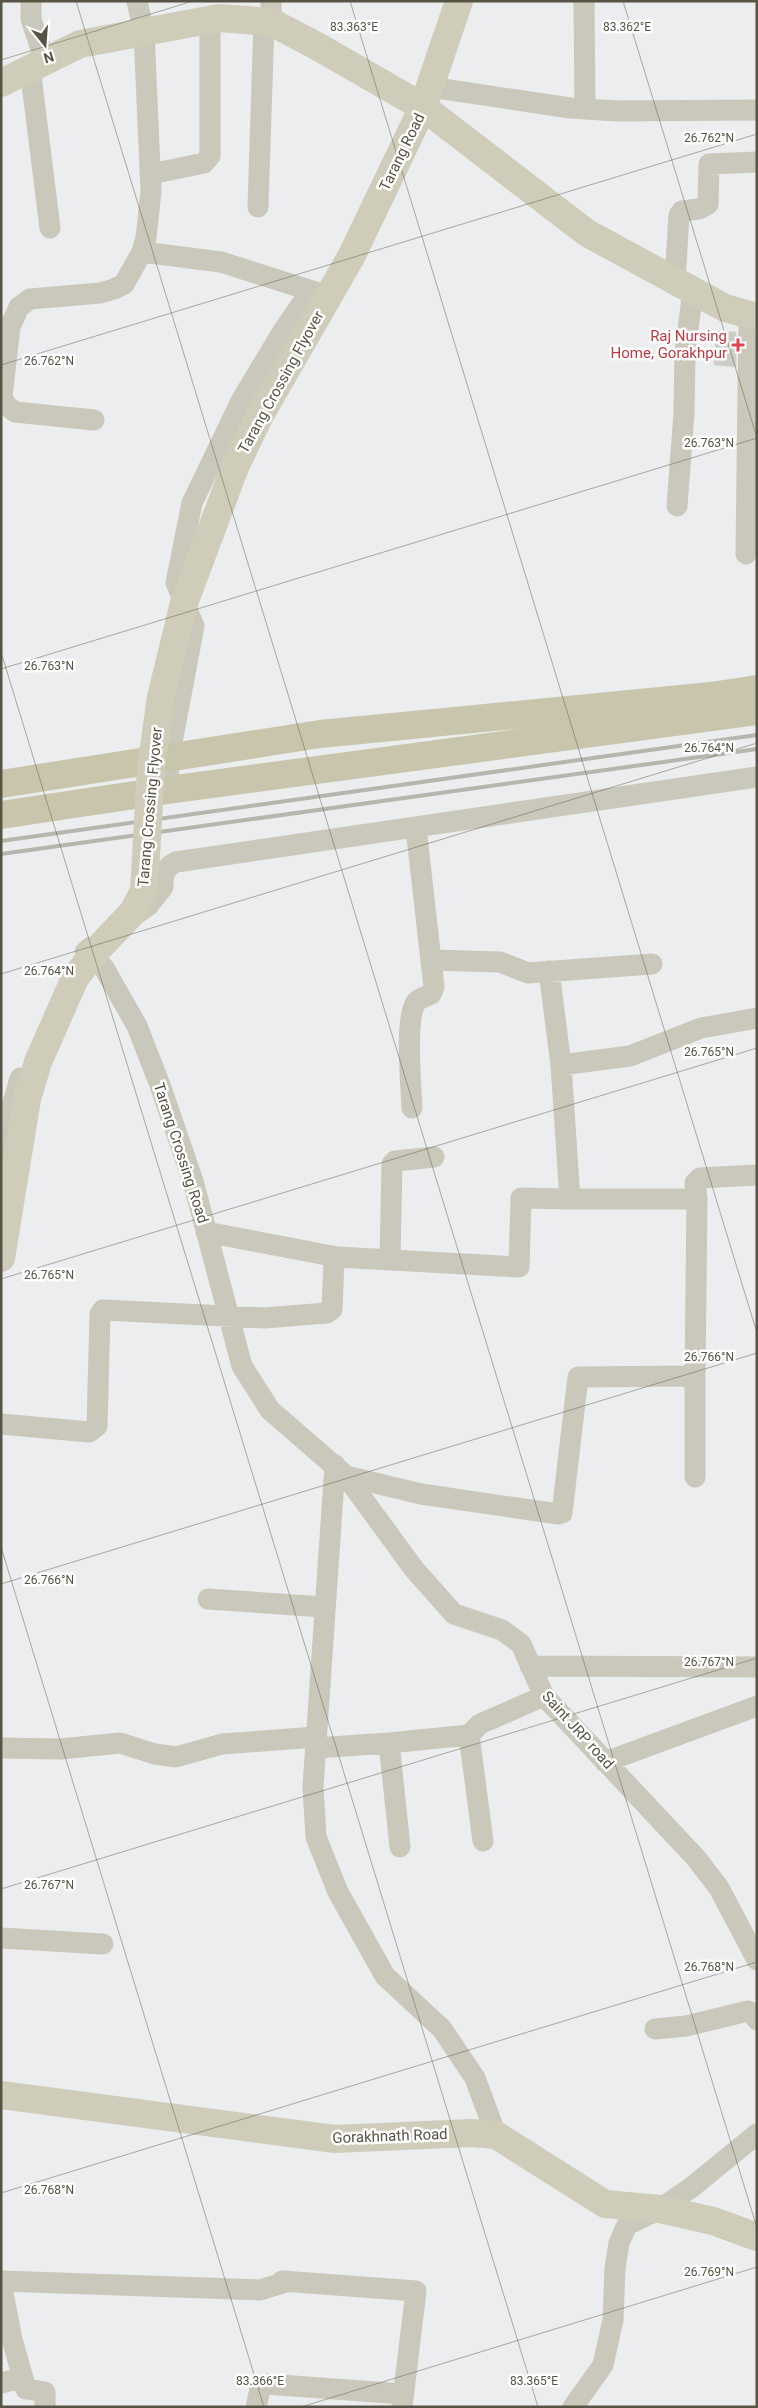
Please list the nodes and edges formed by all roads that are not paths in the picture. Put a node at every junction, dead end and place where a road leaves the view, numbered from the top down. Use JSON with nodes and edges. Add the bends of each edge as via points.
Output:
{"nodes":[{"id":1,"x":31,"y":1,"type":"edge"},
{"id":2,"x":137,"y":1,"type":"edge"},
{"id":3,"x":459,"y":1,"type":"edge"},
{"id":4,"x":584,"y":1,"type":"edge"},
{"id":5,"x":269,"y":15,"type":"edge"},
{"id":6,"x":210,"y":20,"type":"junction"},
{"id":7,"x":144,"y":32,"type":"junction"},
{"id":8,"x":38,"y":65,"type":"junction"},
{"id":9,"x":1,"y":83,"type":"edge"},
{"id":10,"x":427,"y":97,"type":"junction"},
{"id":11,"x":585,"y":109,"type":"junction"},
{"id":12,"x":757,"y":110,"type":"edge"},
{"id":13,"x":757,"y":162,"type":"edge"},
{"id":14,"x":151,"y":174,"type":"junction"},
{"id":15,"x":258,"y":207,"type":"dead end"},
{"id":16,"x":50,"y":228,"type":"dead end"},
{"id":17,"x":142,"y":252,"type":"junction"},
{"id":18,"x":684,"y":286,"type":"junction"},
{"id":19,"x":322,"y":307,"type":"junction"},
{"id":20,"x":753,"y":316,"type":"edge"},
{"id":21,"x":94,"y":420,"type":"dead end"},
{"id":22,"x":677,"y":506,"type":"dead end"},
{"id":23,"x":746,"y":554,"type":"dead end"},
{"id":24,"x":757,"y":689,"type":"edge"},
{"id":25,"x":757,"y":711,"type":"edge"},
{"id":26,"x":169,"y":758,"type":"junction"},
{"id":27,"x":757,"y":777,"type":"edge"},
{"id":28,"x":1,"y":784,"type":"edge"},
{"id":29,"x":168,"y":790,"type":"junction"},
{"id":30,"x":1,"y":815,"type":"edge"},
{"id":31,"x":416,"y":828,"type":"junction"},
{"id":32,"x":85,"y":952,"type":"junction"},
{"id":33,"x":432,"y":960,"type":"junction"},
{"id":34,"x":652,"y":964,"type":"dead end"},
{"id":35,"x":549,"y":971,"type":"junction"},
{"id":36,"x":757,"y":1018,"type":"edge"},
{"id":37,"x":561,"y":1065,"type":"junction"},
{"id":38,"x":412,"y":1108,"type":"dead end"},
{"id":39,"x":434,"y":1156,"type":"dead end"},
{"id":40,"x":1,"y":1163,"type":"edge"},
{"id":41,"x":757,"y":1175,"type":"edge"},
{"id":42,"x":570,"y":1199,"type":"junction"},
{"id":43,"x":697,"y":1199,"type":"junction"},
{"id":44,"x":206,"y":1232,"type":"junction"},
{"id":45,"x":337,"y":1257,"type":"junction"},
{"id":46,"x":1,"y":1258,"type":"edge"},
{"id":47,"x":390,"y":1258,"type":"junction"},
{"id":48,"x":228,"y":1316,"type":"junction"},
{"id":49,"x":695,"y":1376,"type":"junction"},
{"id":50,"x":1,"y":1424,"type":"edge"},
{"id":51,"x":341,"y":1470,"type":"junction"},
{"id":52,"x":695,"y":1477,"type":"dead end"},
{"id":53,"x":208,"y":1599,"type":"dead end"},
{"id":54,"x":324,"y":1607,"type":"junction"},
{"id":55,"x":530,"y":1666,"type":"junction"},
{"id":56,"x":757,"y":1668,"type":"edge"},
{"id":57,"x":544,"y":1696,"type":"junction"},
{"id":58,"x":757,"y":1706,"type":"edge"},
{"id":59,"x":469,"y":1735,"type":"junction"},
{"id":60,"x":316,"y":1742,"type":"junction"},
{"id":61,"x":388,"y":1743,"type":"junction"},
{"id":62,"x":1,"y":1748,"type":"edge"},
{"id":63,"x":605,"y":1762,"type":"junction"},
{"id":64,"x":483,"y":1841,"type":"dead end"},
{"id":65,"x":400,"y":1847,"type":"dead end"},
{"id":66,"x":1,"y":1938,"type":"edge"},
{"id":67,"x":103,"y":1944,"type":"dead end"},
{"id":68,"x":757,"y":1960,"type":"edge"},
{"id":69,"x":757,"y":2020,"type":"edge"},
{"id":70,"x":655,"y":2029,"type":"dead end"},
{"id":71,"x":1,"y":2095,"type":"edge"},
{"id":72,"x":757,"y":2134,"type":"edge"},
{"id":73,"x":496,"y":2135,"type":"junction"},
{"id":74,"x":660,"y":2209,"type":"junction"},
{"id":75,"x":757,"y":2237,"type":"edge"},
{"id":76,"x":1,"y":2282,"type":"edge"},
{"id":77,"x":1,"y":2382,"type":"edge"},
{"id":78,"x":26,"y":2387,"type":"junction"},
{"id":79,"x":403,"y":2400,"type":"edge"},
{"id":80,"x":45,"y":2407,"type":"edge"},
{"id":81,"x":256,"y":2407,"type":"edge"},
{"id":82,"x":573,"y":2407,"type":"edge"}],
"edges":[{"from":1,"to":8,"type":"street"},
{"from":2,"to":7,"type":"street"},
{"from":3,"to":10,"type":"street","name":"Tarang Road"},
{"from":4,"to":11,"type":"street"},
{"from":5,"to":6,"type":"street"},
{"from":5,"to":10,"type":"street","via":[[315,45]]},
{"from":5,"to":15,"type":"street"},
{"from":6,"to":7,"type":"street"},
{"from":6,"to":14,"type":"street","via":[[210,156],[196,166]]},
{"from":7,"to":8,"type":"street","via":[[80,44]]},
{"from":7,"to":14,"type":"street"},
{"from":8,"to":9,"type":"street"},
{"from":8,"to":16,"type":"street"},
{"from":10,"to":11,"type":"street"},
{"from":10,"to":18,"type":"street","via":[[587,233]]},
{"from":10,"to":19,"type":"street","name":"Tarang Road","via":[[351,257]]},
{"from":11,"to":12,"type":"street"},
{"from":13,"to":18,"type":"street","via":[[709,164],[708,204],[682,211],[679,215]]},
{"from":14,"to":17,"type":"street"},
{"from":17,"to":19,"type":"street","via":[[221,262]]},
{"from":17,"to":21,"type":"street","via":[[124,284],[92,294],[30,298],[19,307],[10,327],[2,396],[6,405],[16,412]]},
{"from":18,"to":20,"type":"street","via":[[724,308]]},
{"from":18,"to":22,"type":"street","via":[[684,413]]},
{"from":19,"to":26,"type":"street","via":[[301,305],[283,331],[241,401],[192,503],[176,583],[194,626]]},
{"from":19,"to":46,"type":"street","name":"Tarang Crossing Flyover","bridge":true,"via":[[260,414],[235,467],[184,604],[161,697],[151,769],[144,891],[133,912],[75,978],[38,1062],[28,1099]]},
{"from":20,"to":23,"type":"street"},
{"from":24,"to":26,"type":"main road","via":[[320,734]]},
{"from":25,"to":29,"type":"main road"},
{"from":26,"to":28,"type":"main road"},
{"from":26,"to":29,"type":"street"},
{"from":27,"to":31,"type":"street"},
{"from":29,"to":30,"type":"main road"},
{"from":31,"to":32,"type":"street","via":[[176,862],[168,867],[163,875],[163,887],[148,906]]},
{"from":31,"to":33,"type":"street"},
{"from":32,"to":40,"type":"street","via":[[64,983],[24,1063],[9,1117]]},
{"from":32,"to":44,"type":"street","name":"Tarang Crossing Road","via":[[104,968],[137,1026],[190,1173]]},
{"from":33,"to":35,"type":"street","via":[[500,962],[528,972]]},
{"from":33,"to":38,"type":"street","via":[[433,991],[418,999],[412,1018]]},
{"from":34,"to":35,"type":"street"},
{"from":35,"to":37,"type":"street"},
{"from":36,"to":37,"type":"street","via":[[701,1028],[630,1056]]},
{"from":37,"to":42,"type":"street"},
{"from":39,"to":47,"type":"street","via":[[392,1164]]},
{"from":41,"to":43,"type":"street","via":[[700,1178],[694,1183]]},
{"from":42,"to":43,"type":"street"},
{"from":42,"to":47,"type":"street","via":[[521,1198],[519,1267]]},
{"from":43,"to":49,"type":"street"},
{"from":44,"to":45,"type":"street"},
{"from":44,"to":48,"type":"street","name":"Tarang Crossing Road"},
{"from":45,"to":47,"type":"street"},
{"from":45,"to":48,"type":"street","via":[[334,1260],[330,1312],[264,1318]]},
{"from":48,"to":50,"type":"street","via":[[103,1310],[100,1314],[97,1426],[89,1432]]},
{"from":48,"to":51,"type":"street","name":"Tarang Crossing Road","via":[[242,1366],[270,1410]]},
{"from":49,"to":51,"type":"street","via":[[578,1377],[562,1513],[421,1494]]},
{"from":49,"to":52,"type":"street"},
{"from":51,"to":54,"type":"street"},
{"from":51,"to":55,"type":"street","name":"Saint JRP road","via":[[414,1569],[454,1614],[502,1630],[521,1644]]},
{"from":53,"to":54,"type":"street"},
{"from":54,"to":60,"type":"street"},
{"from":55,"to":56,"type":"street"},
{"from":55,"to":57,"type":"street","name":"Saint JRP road"},
{"from":57,"to":59,"type":"street","via":[[480,1724]]},
{"from":57,"to":63,"type":"street","name":"Saint JRP road"},
{"from":58,"to":63,"type":"street"},
{"from":59,"to":61,"type":"street"},
{"from":59,"to":64,"type":"street"},
{"from":60,"to":61,"type":"street"},
{"from":60,"to":62,"type":"street","via":[[216,1745],[176,1757],[120,1743],[60,1749]]},
{"from":60,"to":73,"type":"street","via":[[316,1837],[338,1892],[385,1976],[442,2029],[475,2078]]},
{"from":61,"to":65,"type":"street"},
{"from":63,"to":68,"type":"street","name":"Saint JRP road","via":[[696,1858],[719,1888]]},
{"from":66,"to":67,"type":"street"},
{"from":69,"to":70,"type":"street","via":[[748,2011],[697,2024]]},
{"from":71,"to":73,"type":"street","name":"Gorakhnath Road","via":[[335,2139],[471,2133]]},
{"from":72,"to":74,"type":"street"},
{"from":73,"to":74,"type":"street","name":"Gorakhnath Road","via":[[604,2204]]},
{"from":74,"to":75,"type":"street","name":"Gorakhnath Road","via":[[713,2220]]},
{"from":74,"to":82,"type":"street","via":[[627,2226],[619,2243],[613,2320],[603,2365]]},
{"from":76,"to":78,"type":"street","via":[[12,2339]]},
{"from":76,"to":79,"type":"street","via":[[260,2290],[284,2282],[416,2291]]},
{"from":77,"to":78,"type":"street","via":[[20,2378]]},
{"from":78,"to":80,"type":"street","via":[[45,2392]]},
{"from":79,"to":81,"type":"street","via":[[266,2384],[261,2385]]}]}
